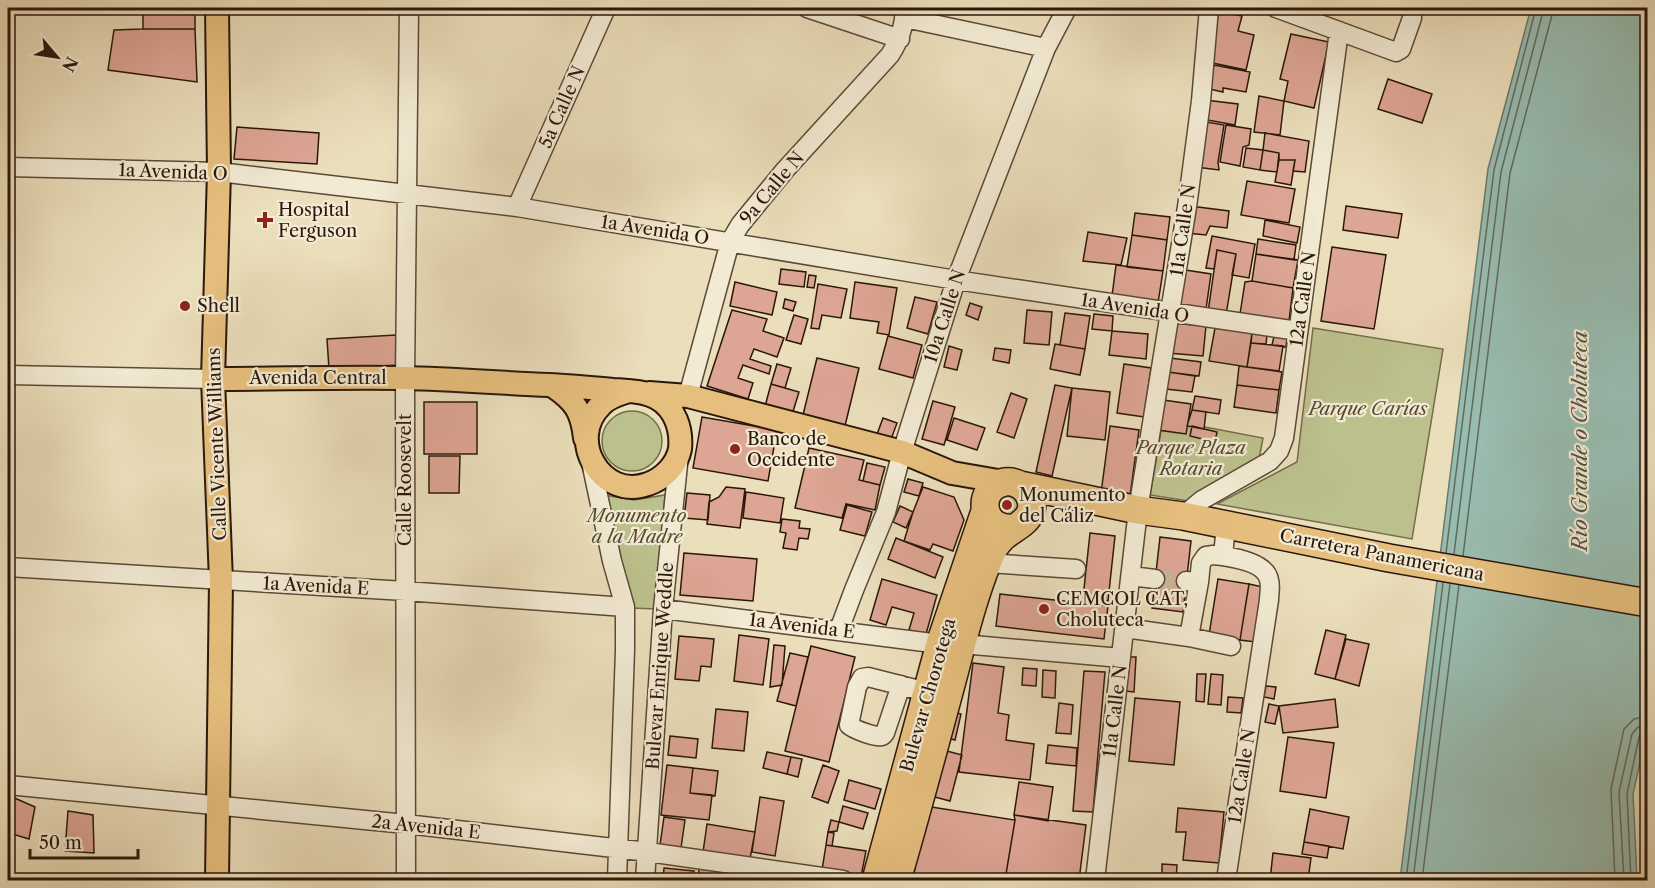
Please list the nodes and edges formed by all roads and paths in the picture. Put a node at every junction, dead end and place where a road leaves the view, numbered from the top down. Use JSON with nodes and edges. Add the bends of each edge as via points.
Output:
{"nodes":[{"id":1,"x":217,"y":8,"type":"edge"},
{"id":2,"x":409,"y":8,"type":"edge"},
{"id":3,"x":606,"y":8,"type":"edge"},
{"id":4,"x":807,"y":8,"type":"edge"},
{"id":5,"x":1067,"y":8,"type":"edge"},
{"id":6,"x":1209,"y":8,"type":"edge"},
{"id":7,"x":1276,"y":8,"type":"edge"},
{"id":8,"x":905,"y":13,"type":"edge"},
{"id":9,"x":1412,"y":18,"type":"dead end"},
{"id":10,"x":1339,"y":31,"type":"junction"},
{"id":11,"x":900,"y":39,"type":"junction"},
{"id":12,"x":1046,"y":48,"type":"junction"},
{"id":13,"x":8,"y":167,"type":"edge"},
{"id":14,"x":219,"y":172,"type":"junction"},
{"id":15,"x":406,"y":194,"type":"junction"},
{"id":16,"x":517,"y":207,"type":"junction"},
{"id":17,"x":730,"y":242,"type":"junction"},
{"id":18,"x":956,"y":280,"type":"junction"},
{"id":19,"x":1171,"y":313,"type":"junction"},
{"id":20,"x":1298,"y":331,"type":"junction"},
{"id":21,"x":8,"y":375,"type":"edge"},
{"id":22,"x":405,"y":378,"type":"junction"},
{"id":23,"x":213,"y":379,"type":"junction"},
{"id":24,"x":553,"y":386,"type":"junction"},
{"id":25,"x":636,"y":392,"type":"junction"},
{"id":26,"x":688,"y":396,"type":"junction"},
{"id":27,"x":680,"y":444,"type":"junction"},
{"id":28,"x":902,"y":452,"type":"junction"},
{"id":29,"x":589,"y":454,"type":"junction"},
{"id":30,"x":952,"y":473,"type":"junction"},
{"id":31,"x":1012,"y":483,"type":"junction"},
{"id":32,"x":1128,"y":508,"type":"junction"},
{"id":33,"x":985,"y":509,"type":"junction"},
{"id":34,"x":1183,"y":516,"type":"junction"},
{"id":35,"x":1022,"y":520,"type":"junction"},
{"id":36,"x":1226,"y":525,"type":"junction"},
{"id":37,"x":1223,"y":556,"type":"junction"},
{"id":38,"x":987,"y":563,"type":"junction"},
{"id":39,"x":8,"y":567,"type":"edge"},
{"id":40,"x":1076,"y":569,"type":"dead end"},
{"id":41,"x":1131,"y":576,"type":"junction"},
{"id":42,"x":1155,"y":579,"type":"tunnel mouth"},
{"id":43,"x":221,"y":581,"type":"junction"},
{"id":44,"x":405,"y":591,"type":"junction"},
{"id":45,"x":1647,"y":603,"type":"edge"},
{"id":46,"x":625,"y":607,"type":"junction"},
{"id":47,"x":663,"y":609,"type":"junction"},
{"id":48,"x":1125,"y":628,"type":"junction"},
{"id":49,"x":839,"y":630,"type":"junction"},
{"id":50,"x":1189,"y":637,"type":"junction"},
{"id":51,"x":951,"y":644,"type":"junction"},
{"id":52,"x":1230,"y":646,"type":"dead end"},
{"id":53,"x":1121,"y":658,"type":"junction"},
{"id":54,"x":901,"y":685,"type":"dead end"},
{"id":55,"x":927,"y":692,"type":"junction"},
{"id":56,"x":8,"y":785,"type":"edge"},
{"id":57,"x":909,"y":800,"type":"junction"},
{"id":58,"x":218,"y":806,"type":"junction"},
{"id":59,"x":406,"y":824,"type":"junction"},
{"id":60,"x":619,"y":849,"type":"junction"},
{"id":61,"x":648,"y":852,"type":"junction"},
{"id":62,"x":217,"y":880,"type":"edge"},
{"id":63,"x":406,"y":880,"type":"edge"},
{"id":64,"x":617,"y":880,"type":"edge"},
{"id":65,"x":645,"y":880,"type":"edge"},
{"id":66,"x":843,"y":880,"type":"edge"},
{"id":67,"x":876,"y":880,"type":"edge"},
{"id":68,"x":897,"y":880,"type":"edge"},
{"id":69,"x":1095,"y":880,"type":"edge"},
{"id":70,"x":1226,"y":880,"type":"edge"}],
"edges":[{"from":1,"to":14,"type":"main road","name":"Calle Vicente Williams"},
{"from":2,"to":15,"type":"street","name":"Calle Roosevelt"},
{"from":3,"to":16,"type":"street","name":"5a Calle N"},
{"from":4,"to":11,"type":"street"},
{"from":5,"to":12,"type":"street","name":"10a Calle N"},
{"from":6,"to":19,"type":"street","name":"11a Calle N","via":[[1201,101]]},
{"from":7,"to":10,"type":"street"},
{"from":8,"to":11,"type":"street","name":"9a Calle N"},
{"from":8,"to":12,"type":"street"},
{"from":9,"to":10,"type":"street","via":[[1401,49],[1396,52]]},
{"from":10,"to":20,"type":"street","name":"12a Calle N"},
{"from":11,"to":17,"type":"street","name":"9a Calle N","via":[[890,55],[784,170]]},
{"from":12,"to":18,"type":"street","name":"10a Calle N"},
{"from":13,"to":14,"type":"street","name":"1a Avenida O"},
{"from":14,"to":15,"type":"street","name":"1a Avenida O"},
{"from":14,"to":23,"type":"main road","name":"Calle Vicente Williams"},
{"from":15,"to":16,"type":"street","name":"1a Avenida O"},
{"from":15,"to":22,"type":"street","name":"Calle Roosevelt"},
{"from":16,"to":17,"type":"street","name":"1a Avenida O"},
{"from":17,"to":18,"type":"street","name":"1a Avenida O"},
{"from":17,"to":26,"type":"street","name":"9a Calle N"},
{"from":18,"to":19,"type":"street","name":"1a Avenida O"},
{"from":18,"to":28,"type":"street","name":"10a Calle N"},
{"from":19,"to":20,"type":"street","name":"1a Avenida O"},
{"from":19,"to":32,"type":"street","name":"11a Calle N"},
{"from":20,"to":34,"type":"street","name":"12a Calle N","via":[[1279,451],[1270,461],[1202,500]]},
{"from":21,"to":23,"type":"street","name":"Avenida Central"},
{"from":22,"to":23,"type":"main road","name":"Avenida Central"},
{"from":22,"to":24,"type":"main road","name":"Avenida Central"},
{"from":22,"to":44,"type":"street","name":"Calle Roosevelt"},
{"from":23,"to":43,"type":"main road","name":"Calle Vicente Williams"},
{"from":24,"to":25,"type":"main road","name":"Avenida Central"},
{"from":24,"to":29,"type":"main road","name":"Bulevar Enrique Weddle","via":[[574,402],[579,411]]},
{"from":25,"to":26,"type":"main road","name":"Avenida Central"},
{"from":25,"to":27,"type":"main road","via":[[658,398],[670,408],[678,421]]},
{"from":25,"to":29,"type":"main road","via":[[614,396],[601,405],[587,431]]},
{"from":26,"to":27,"type":"main road","name":"Bulevar Enrique Weddle"},
{"from":26,"to":28,"type":"main road","name":"Avenida Central"},
{"from":27,"to":29,"type":"main road","via":[[672,467],[661,478],[630,487],[601,474]]},
{"from":27,"to":47,"type":"street","name":"Bulevar Enrique Weddle"},
{"from":28,"to":30,"type":"main road","name":"Avenida Central"},
{"from":28,"to":49,"type":"street","name":"10a Calle N","via":[[886,512]]},
{"from":29,"to":46,"type":"street","name":"Bulevar Enrique Weddle"},
{"from":30,"to":31,"type":"main road","name":"Avenida Central"},
{"from":30,"to":33,"type":"main road","name":"Avenida Central"},
{"from":31,"to":32,"type":"highway","name":"Carretera Panamericana"},
{"from":31,"to":33,"type":"highway","via":[[990,490]]},
{"from":31,"to":35,"type":"highway","via":[[1026,490],[1032,504]]},
{"from":32,"to":34,"type":"highway","name":"Carretera Panamericana"},
{"from":32,"to":35,"type":"highway","name":"Carretera Panamericana","via":[[1065,502],[1045,506]]},
{"from":32,"to":41,"type":"street","name":"11a Calle N"},
{"from":33,"to":35,"type":"highway","via":[[993,524],[1000,527]]},
{"from":33,"to":51,"type":"highway","name":"Bulevar Chorotega"},
{"from":34,"to":36,"type":"highway","name":"Carretera Panamericana"},
{"from":35,"to":38,"type":"highway","name":"Bulevar Chorotega","via":[[1001,538]]},
{"from":36,"to":37,"type":"street"},
{"from":36,"to":45,"type":"highway","name":"Carretera Panamericana"},
{"from":37,"to":50,"type":"street","via":[[1206,556],[1193,582]]},
{"from":37,"to":70,"type":"street","name":"12a Calle N","via":[[1242,559],[1264,570],[1270,581]]},
{"from":38,"to":40,"type":"street"},
{"from":38,"to":51,"type":"highway","name":"Bulevar Chorotega"},
{"from":39,"to":43,"type":"street","name":"1a Avenida E"},
{"from":41,"to":42,"type":"street"},
{"from":41,"to":48,"type":"street","name":"11a Calle N"},
{"from":43,"to":44,"type":"street","name":"1a Avenida E"},
{"from":43,"to":58,"type":"main road","name":"Calle Vicente Williams"},
{"from":44,"to":46,"type":"street","name":"1a Avenida E"},
{"from":44,"to":59,"type":"street","name":"Calle Roosevelt"},
{"from":46,"to":60,"type":"street","name":"Bulevar Enrique Weddle"},
{"from":47,"to":49,"type":"street","name":"1a Avenida E"},
{"from":47,"to":61,"type":"street","name":"Bulevar Enrique Weddle"},
{"from":48,"to":50,"type":"street"},
{"from":48,"to":53,"type":"street","name":"11a Calle N"},
{"from":49,"to":51,"type":"street","name":"1a Avenida E"},
{"from":50,"to":52,"type":"street"},
{"from":51,"to":53,"type":"street","name":"1a Avenida E"},
{"from":51,"to":55,"type":"highway","name":"Bulevar Chorotega"},
{"from":51,"to":57,"type":"highway","name":"Bulevar Chorotega"},
{"from":53,"to":69,"type":"street","name":"11a Calle N"},
{"from":54,"to":55,"type":"street"},
{"from":55,"to":57,"type":"highway","name":"Bulevar Chorotega"},
{"from":56,"to":58,"type":"street","name":"2a Avenida E"},
{"from":57,"to":67,"type":"highway","name":"Bulevar Chorotega"},
{"from":57,"to":68,"type":"highway","name":"Bulevar Chorotega"},
{"from":58,"to":59,"type":"street","name":"2a Avenida E"},
{"from":58,"to":62,"type":"main road","name":"Calle Vicente Williams"},
{"from":59,"to":60,"type":"street","name":"2a Avenida E"},
{"from":59,"to":63,"type":"street","name":"Calle Roosevelt"},
{"from":60,"to":61,"type":"street","name":"2a Avenida E"},
{"from":60,"to":64,"type":"street","name":"Bulevar Enrique Weddle"},
{"from":61,"to":65,"type":"street","name":"Bulevar Enrique Weddle"},
{"from":61,"to":66,"type":"street","name":"2a Avenida E"}]}
